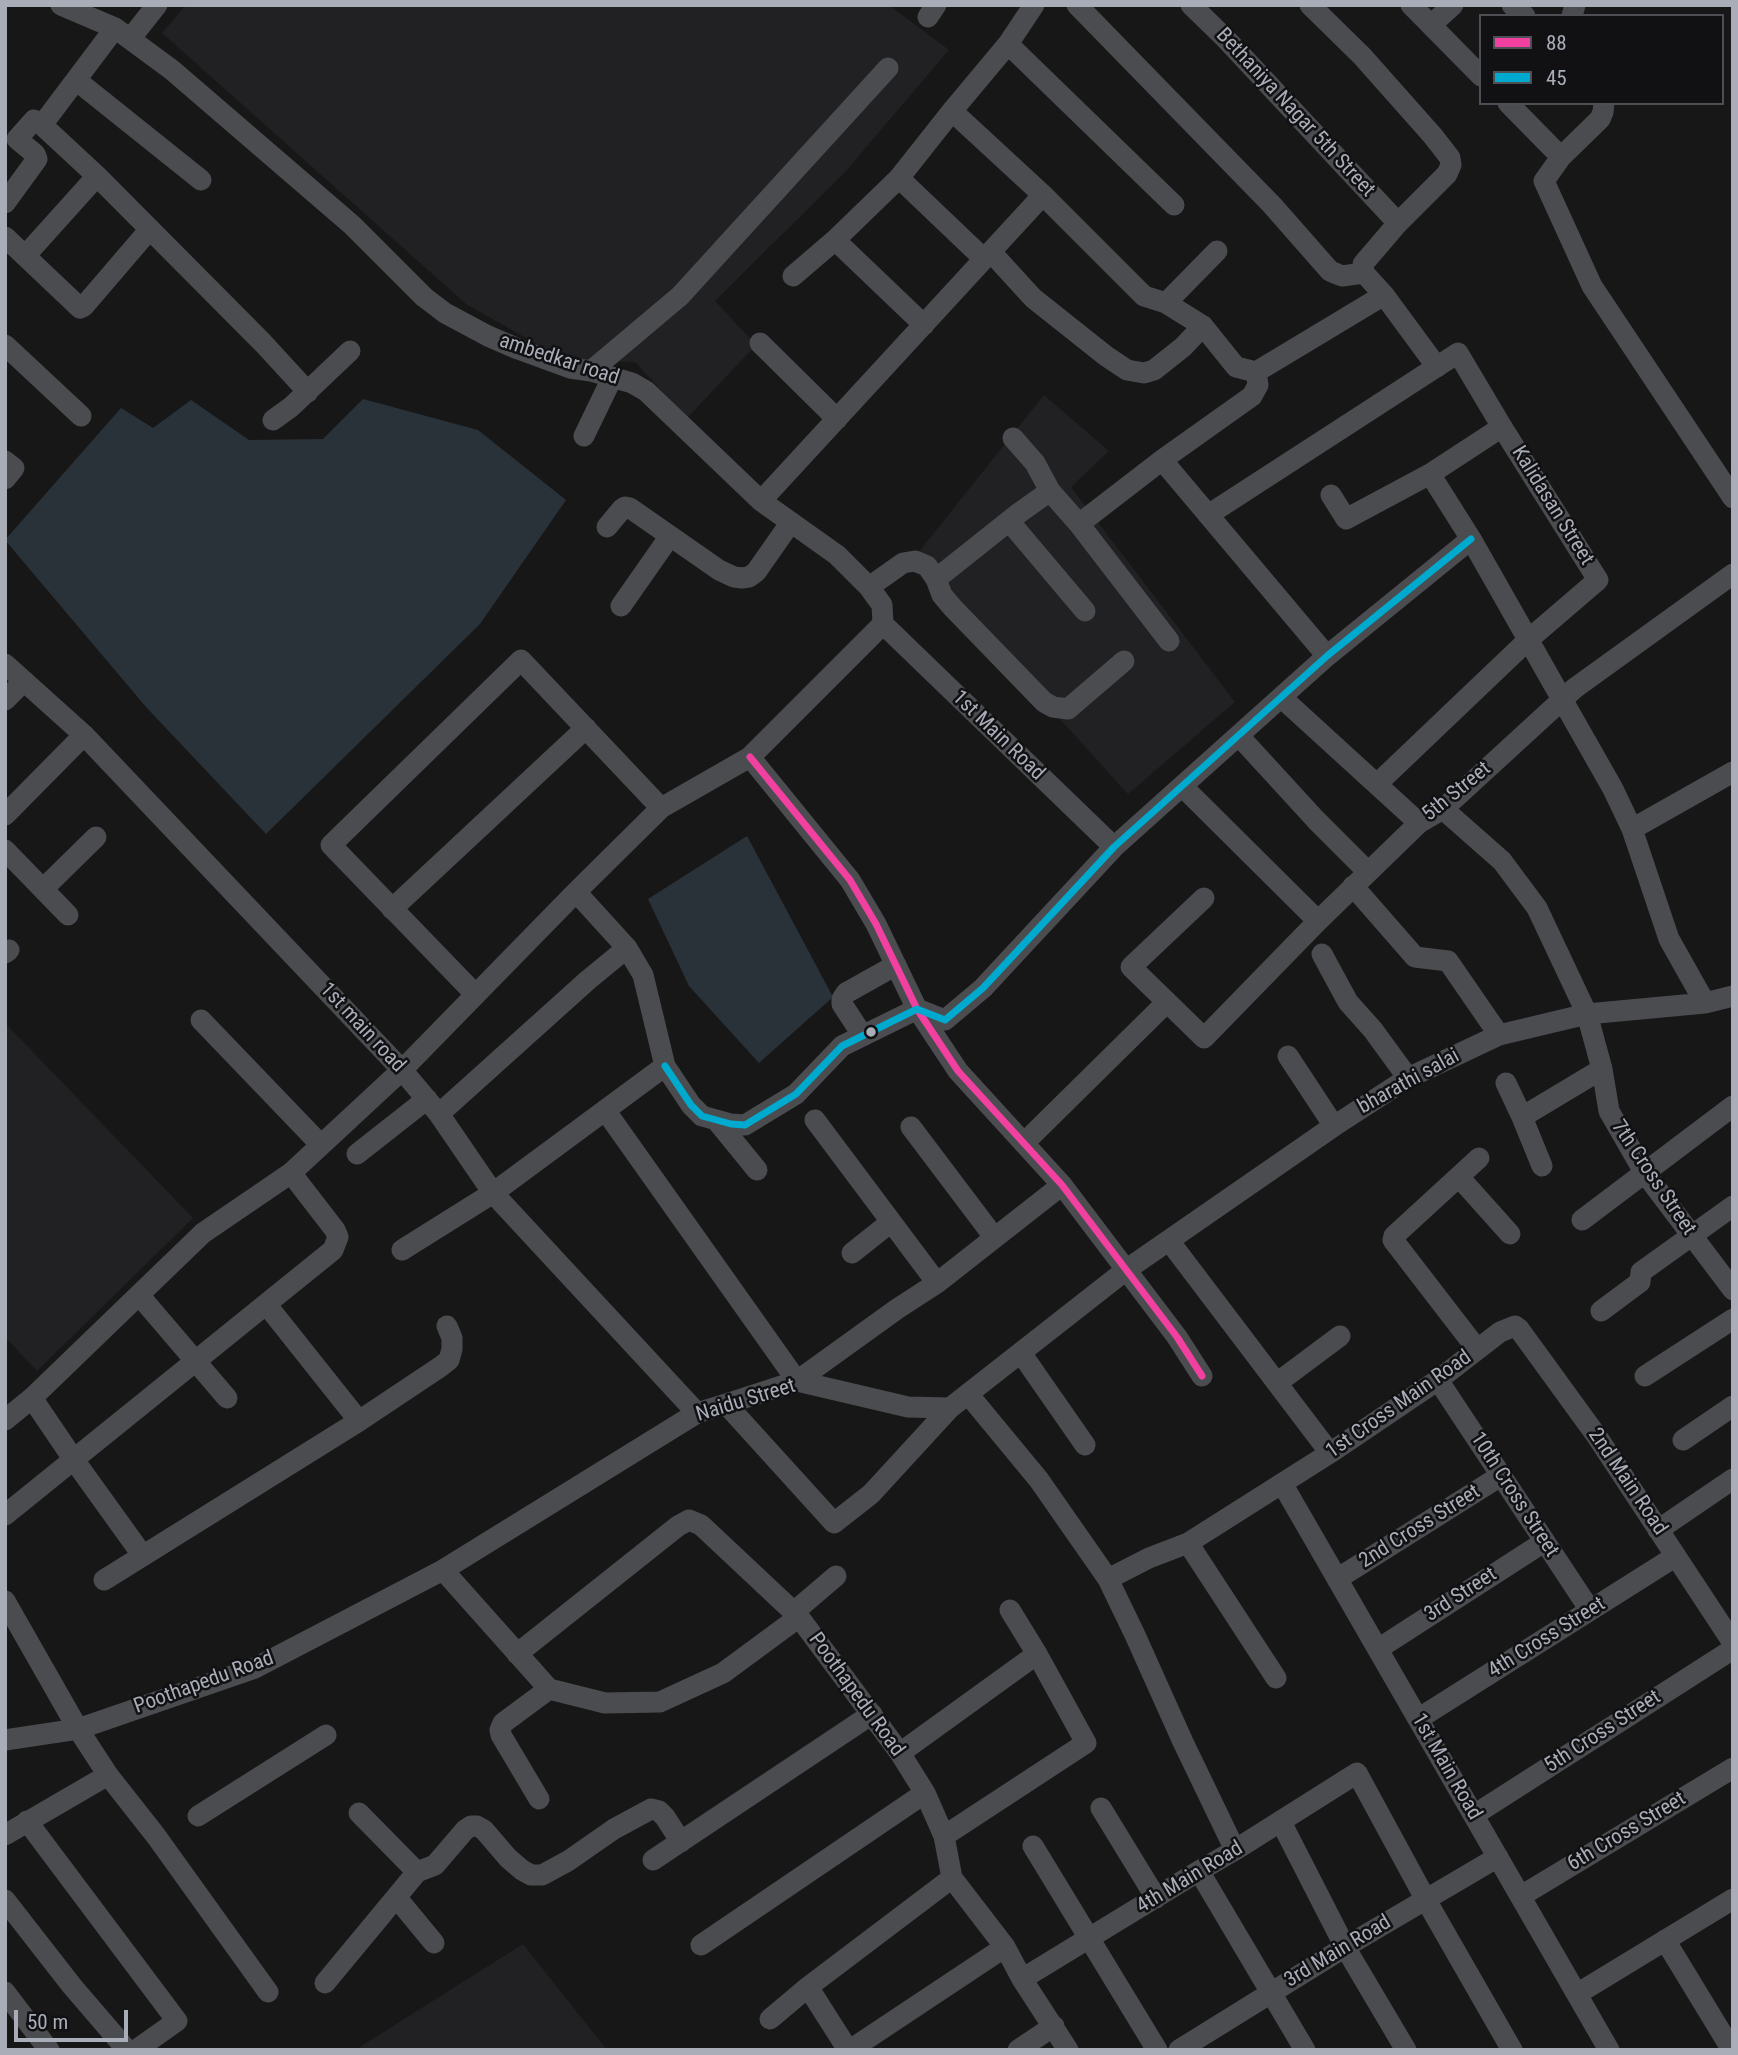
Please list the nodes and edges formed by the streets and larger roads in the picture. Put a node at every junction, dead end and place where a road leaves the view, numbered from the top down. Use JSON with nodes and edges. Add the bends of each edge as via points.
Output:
{"nodes":[{"id":1,"x":62,"y":5,"type":"edge"},
{"id":2,"x":157,"y":5,"type":"edge"},
{"id":3,"x":1034,"y":5,"type":"edge"},
{"id":4,"x":1077,"y":5,"type":"edge"},
{"id":5,"x":1191,"y":5,"type":"edge"},
{"id":6,"x":1310,"y":5,"type":"edge"},
{"id":7,"x":1411,"y":5,"type":"edge"},
{"id":8,"x":1453,"y":5,"type":"edge"},
{"id":9,"x":1431,"y":25,"type":"junction"},
{"id":10,"x":123,"y":34,"type":"junction"},
{"id":11,"x":1008,"y":44,"type":"junction"},
{"id":12,"x":888,"y":68,"type":"dead end"},
{"id":13,"x":1479,"y":74,"type":"edge"},
{"id":14,"x":76,"y":80,"type":"junction"},
{"id":15,"x":1510,"y":105,"type":"edge"},
{"id":16,"x":1604,"y":105,"type":"edge"},
{"id":17,"x":952,"y":111,"type":"junction"},
{"id":18,"x":42,"y":125,"type":"junction"},
{"id":19,"x":11,"y":134,"type":"edge"},
{"id":20,"x":1561,"y":157,"type":"junction"},
{"id":21,"x":97,"y":176,"type":"junction"},
{"id":22,"x":899,"y":178,"type":"junction"},
{"id":23,"x":201,"y":180,"type":"dead end"},
{"id":24,"x":1043,"y":195,"type":"junction"},
{"id":25,"x":5,"y":203,"type":"edge"},
{"id":26,"x":1174,"y":205,"type":"dead end"},
{"id":27,"x":1398,"y":223,"type":"junction"},
{"id":28,"x":150,"y":229,"type":"junction"},
{"id":29,"x":5,"y":237,"type":"edge"},
{"id":30,"x":835,"y":240,"type":"junction"},
{"id":31,"x":1217,"y":251,"type":"dead end"},
{"id":32,"x":25,"y":256,"type":"junction"},
{"id":33,"x":988,"y":256,"type":"junction"},
{"id":34,"x":1364,"y":272,"type":"junction"},
{"id":35,"x":793,"y":276,"type":"dead end"},
{"id":36,"x":1384,"y":295,"type":"junction"},
{"id":37,"x":1166,"y":303,"type":"junction"},
{"id":38,"x":924,"y":325,"type":"junction"},
{"id":39,"x":1203,"y":326,"type":"junction"},
{"id":40,"x":760,"y":343,"type":"dead end"},
{"id":41,"x":5,"y":345,"type":"edge"},
{"id":42,"x":350,"y":351,"type":"dead end"},
{"id":43,"x":1437,"y":367,"type":"junction"},
{"id":44,"x":591,"y":372,"type":"junction"},
{"id":45,"x":1256,"y":372,"type":"junction"},
{"id":46,"x":612,"y":378,"type":"junction"},
{"id":47,"x":308,"y":392,"type":"junction"},
{"id":48,"x":81,"y":416,"type":"dead end"},
{"id":49,"x":837,"y":419,"type":"junction"},
{"id":50,"x":273,"y":420,"type":"dead end"},
{"id":51,"x":1502,"y":427,"type":"junction"},
{"id":52,"x":584,"y":436,"type":"dead end"},
{"id":53,"x":1013,"y":438,"type":"dead end"},
{"id":54,"x":1162,"y":460,"type":"junction"},
{"id":55,"x":5,"y":461,"type":"edge"},
{"id":56,"x":1430,"y":474,"type":"junction"},
{"id":57,"x":5,"y":479,"type":"edge"},
{"id":58,"x":1051,"y":491,"type":"junction"},
{"id":59,"x":1331,"y":495,"type":"dead end"},
{"id":60,"x":1733,"y":498,"type":"edge"},
{"id":61,"x":761,"y":501,"type":"junction"},
{"id":62,"x":1208,"y":515,"type":"junction"},
{"id":63,"x":1009,"y":521,"type":"junction"},
{"id":64,"x":791,"y":523,"type":"junction"},
{"id":65,"x":1079,"y":524,"type":"junction"},
{"id":66,"x":607,"y":527,"type":"dead end"},
{"id":67,"x":670,"y":536,"type":"junction"},
{"id":68,"x":1471,"y":539,"type":"junction"},
{"id":69,"x":1733,"y":574,"type":"edge"},
{"id":70,"x":936,"y":579,"type":"junction"},
{"id":71,"x":869,"y":587,"type":"junction"},
{"id":72,"x":621,"y":606,"type":"dead end"},
{"id":73,"x":1085,"y":611,"type":"dead end"},
{"id":74,"x":883,"y":624,"type":"junction"},
{"id":75,"x":1169,"y":640,"type":"dead end"},
{"id":76,"x":1528,"y":640,"type":"junction"},
{"id":77,"x":1327,"y":656,"type":"junction"},
{"id":78,"x":1124,"y":661,"type":"dead end"},
{"id":79,"x":5,"y":664,"type":"edge"},
{"id":80,"x":24,"y":681,"type":"junction"},
{"id":81,"x":1282,"y":698,"type":"junction"},
{"id":82,"x":5,"y":700,"type":"edge"},
{"id":83,"x":1561,"y":700,"type":"junction"},
{"id":84,"x":586,"y":728,"type":"junction"},
{"id":85,"x":85,"y":735,"type":"junction"},
{"id":86,"x":1239,"y":736,"type":"junction"},
{"id":87,"x":750,"y":757,"type":"junction"},
{"id":88,"x":1733,"y":772,"type":"edge"},
{"id":89,"x":1377,"y":784,"type":"junction"},
{"id":90,"x":1183,"y":787,"type":"junction"},
{"id":91,"x":661,"y":808,"type":"junction"},
{"id":92,"x":1443,"y":809,"type":"junction"},
{"id":93,"x":5,"y":814,"type":"edge"},
{"id":94,"x":1419,"y":823,"type":"junction"},
{"id":95,"x":1632,"y":830,"type":"junction"},
{"id":96,"x":96,"y":837,"type":"dead end"},
{"id":97,"x":1114,"y":847,"type":"junction"},
{"id":98,"x":5,"y":850,"type":"edge"},
{"id":99,"x":1361,"y":879,"type":"junction"},
{"id":100,"x":43,"y":889,"type":"junction"},
{"id":101,"x":576,"y":892,"type":"junction"},
{"id":102,"x":1204,"y":898,"type":"dead end"},
{"id":103,"x":392,"y":909,"type":"junction"},
{"id":104,"x":68,"y":915,"type":"dead end"},
{"id":105,"x":1318,"y":921,"type":"junction"},
{"id":106,"x":627,"y":948,"type":"junction"},
{"id":107,"x":1322,"y":954,"type":"dead end"},
{"id":108,"x":896,"y":965,"type":"junction"},
{"id":109,"x":475,"y":994,"type":"junction"},
{"id":110,"x":1733,"y":996,"type":"edge"},
{"id":111,"x":1167,"y":1002,"type":"junction"},
{"id":112,"x":1705,"y":1003,"type":"junction"},
{"id":113,"x":917,"y":1009,"type":"junction"},
{"id":114,"x":1587,"y":1014,"type":"junction"},
{"id":115,"x":201,"y":1020,"type":"dead end"},
{"id":116,"x":1499,"y":1035,"type":"junction"},
{"id":117,"x":863,"y":1036,"type":"junction"},
{"id":118,"x":1288,"y":1056,"type":"dead end"},
{"id":119,"x":665,"y":1066,"type":"junction"},
{"id":120,"x":1602,"y":1069,"type":"junction"},
{"id":121,"x":402,"y":1070,"type":"junction"},
{"id":122,"x":1408,"y":1078,"type":"junction"},
{"id":123,"x":1506,"y":1083,"type":"dead end"},
{"id":124,"x":433,"y":1106,"type":"junction"},
{"id":125,"x":1733,"y":1106,"type":"edge"},
{"id":126,"x":605,"y":1110,"type":"junction"},
{"id":127,"x":1522,"y":1117,"type":"junction"},
{"id":128,"x":815,"y":1120,"type":"dead end"},
{"id":129,"x":717,"y":1121,"type":"junction"},
{"id":130,"x":1334,"y":1126,"type":"junction"},
{"id":131,"x":911,"y":1127,"type":"dead end"},
{"id":132,"x":1024,"y":1143,"type":"junction"},
{"id":133,"x":321,"y":1145,"type":"junction"},
{"id":134,"x":357,"y":1154,"type":"dead end"},
{"id":135,"x":1479,"y":1158,"type":"dead end"},
{"id":136,"x":1542,"y":1166,"type":"dead end"},
{"id":137,"x":757,"y":1170,"type":"dead end"},
{"id":138,"x":291,"y":1172,"type":"junction"},
{"id":139,"x":1644,"y":1172,"type":"junction"},
{"id":140,"x":1459,"y":1177,"type":"junction"},
{"id":141,"x":1062,"y":1185,"type":"junction"},
{"id":142,"x":493,"y":1193,"type":"junction"},
{"id":143,"x":1733,"y":1206,"type":"edge"},
{"id":144,"x":1582,"y":1220,"type":"dead end"},
{"id":145,"x":891,"y":1222,"type":"junction"},
{"id":146,"x":1510,"y":1234,"type":"dead end"},
{"id":147,"x":1691,"y":1236,"type":"junction"},
{"id":148,"x":994,"y":1237,"type":"junction"},
{"id":149,"x":1170,"y":1242,"type":"junction"},
{"id":150,"x":402,"y":1250,"type":"dead end"},
{"id":151,"x":852,"y":1253,"type":"dead end"},
{"id":152,"x":1126,"y":1270,"type":"junction"},
{"id":153,"x":937,"y":1283,"type":"junction"},
{"id":154,"x":1733,"y":1290,"type":"edge"},
{"id":155,"x":139,"y":1295,"type":"junction"},
{"id":156,"x":266,"y":1304,"type":"junction"},
{"id":157,"x":1601,"y":1311,"type":"dead end"},
{"id":158,"x":1733,"y":1319,"type":"edge"},
{"id":159,"x":447,"y":1326,"type":"dead end"},
{"id":160,"x":1515,"y":1326,"type":"joint"},
{"id":161,"x":1340,"y":1336,"type":"dead end"},
{"id":162,"x":1477,"y":1349,"type":"junction"},
{"id":163,"x":1021,"y":1353,"type":"junction"},
{"id":164,"x":195,"y":1362,"type":"junction"},
{"id":165,"x":1202,"y":1376,"type":"dead end"},
{"id":166,"x":1645,"y":1376,"type":"dead end"},
{"id":167,"x":1438,"y":1380,"type":"junction"},
{"id":168,"x":797,"y":1381,"type":"junction"},
{"id":169,"x":1277,"y":1384,"type":"junction"},
{"id":170,"x":968,"y":1394,"type":"junction"},
{"id":171,"x":32,"y":1398,"type":"junction"},
{"id":172,"x":227,"y":1398,"type":"dead end"},
{"id":173,"x":726,"y":1404,"type":"junction"},
{"id":174,"x":1733,"y":1406,"type":"edge"},
{"id":175,"x":950,"y":1408,"type":"junction"},
{"id":176,"x":696,"y":1413,"type":"junction"},
{"id":177,"x":5,"y":1420,"type":"edge"},
{"id":178,"x":359,"y":1421,"type":"junction"},
{"id":179,"x":1683,"y":1440,"type":"dead end"},
{"id":180,"x":1085,"y":1444,"type":"dead end"},
{"id":181,"x":1330,"y":1454,"type":"junction"},
{"id":182,"x":74,"y":1460,"type":"junction"},
{"id":183,"x":1502,"y":1475,"type":"junction"},
{"id":184,"x":1733,"y":1479,"type":"edge"},
{"id":185,"x":1283,"y":1485,"type":"junction"},
{"id":186,"x":5,"y":1515,"type":"edge"},
{"id":187,"x":1658,"y":1530,"type":"junction"},
{"id":188,"x":1544,"y":1542,"type":"junction"},
{"id":189,"x":1188,"y":1543,"type":"junction"},
{"id":190,"x":143,"y":1556,"type":"junction"},
{"id":191,"x":1676,"y":1556,"type":"junction"},
{"id":192,"x":443,"y":1570,"type":"junction"},
{"id":193,"x":836,"y":1576,"type":"dead end"},
{"id":194,"x":1108,"y":1578,"type":"junction"},
{"id":195,"x":1337,"y":1579,"type":"junction"},
{"id":196,"x":104,"y":1580,"type":"dead end"},
{"id":197,"x":5,"y":1601,"type":"edge"},
{"id":198,"x":1010,"y":1610,"type":"dead end"},
{"id":199,"x":1590,"y":1610,"type":"junction"},
{"id":200,"x":797,"y":1614,"type":"junction"},
{"id":201,"x":1733,"y":1643,"type":"edge"},
{"id":202,"x":1378,"y":1649,"type":"junction"},
{"id":203,"x":1733,"y":1649,"type":"edge"},
{"id":204,"x":517,"y":1654,"type":"junction"},
{"id":205,"x":1037,"y":1654,"type":"junction"},
{"id":206,"x":1276,"y":1678,"type":"dead end"},
{"id":207,"x":549,"y":1689,"type":"junction"},
{"id":208,"x":872,"y":1714,"type":"junction"},
{"id":209,"x":1418,"y":1719,"type":"junction"},
{"id":210,"x":78,"y":1729,"type":"junction"},
{"id":211,"x":326,"y":1735,"type":"dead end"},
{"id":212,"x":9,"y":1743,"type":"edge"},
{"id":213,"x":900,"y":1753,"type":"junction"},
{"id":214,"x":1733,"y":1768,"type":"edge"},
{"id":215,"x":108,"y":1775,"type":"junction"},
{"id":216,"x":925,"y":1793,"type":"junction"},
{"id":217,"x":539,"y":1799,"type":"dead end"},
{"id":218,"x":1101,"y":1808,"type":"dead end"},
{"id":219,"x":359,"y":1813,"type":"dead end"},
{"id":220,"x":1474,"y":1815,"type":"junction"},
{"id":221,"x":198,"y":1816,"type":"dead end"},
{"id":222,"x":27,"y":1821,"type":"junction"},
{"id":223,"x":1281,"y":1822,"type":"junction"},
{"id":224,"x":5,"y":1835,"type":"edge"},
{"id":225,"x":944,"y":1836,"type":"junction"},
{"id":226,"x":681,"y":1842,"type":"junction"},
{"id":227,"x":1033,"y":1846,"type":"dead end"},
{"id":228,"x":1236,"y":1850,"type":"junction"},
{"id":229,"x":1498,"y":1857,"type":"junction"},
{"id":230,"x":653,"y":1860,"type":"dead end"},
{"id":231,"x":1199,"y":1871,"type":"junction"},
{"id":232,"x":416,"y":1872,"type":"junction"},
{"id":233,"x":952,"y":1878,"type":"junction"},
{"id":234,"x":1521,"y":1896,"type":"junction"},
{"id":235,"x":396,"y":1897,"type":"junction"},
{"id":236,"x":1156,"y":1898,"type":"junction"},
{"id":237,"x":1733,"y":1899,"type":"edge"},
{"id":238,"x":5,"y":1900,"type":"edge"},
{"id":239,"x":1426,"y":1900,"type":"junction"},
{"id":240,"x":1089,"y":1939,"type":"junction"},
{"id":241,"x":1665,"y":1940,"type":"junction"},
{"id":242,"x":433,"y":1943,"type":"dead end"},
{"id":243,"x":701,"y":1945,"type":"dead end"},
{"id":244,"x":1005,"y":1947,"type":"junction"},
{"id":245,"x":1345,"y":1947,"type":"junction"},
{"id":246,"x":1022,"y":1979,"type":"junction"},
{"id":247,"x":325,"y":1983,"type":"dead end"},
{"id":248,"x":808,"y":1987,"type":"junction"},
{"id":249,"x":5,"y":1992,"type":"edge"},
{"id":250,"x":268,"y":1992,"type":"dead end"},
{"id":251,"x":1271,"y":1993,"type":"junction"},
{"id":252,"x":1577,"y":1994,"type":"junction"},
{"id":253,"x":770,"y":2020,"type":"dead end"},
{"id":254,"x":1054,"y":2026,"type":"junction"},
{"id":255,"x":49,"y":2050,"type":"edge"},
{"id":256,"x":127,"y":2050,"type":"edge"},
{"id":257,"x":136,"y":2050,"type":"edge"},
{"id":258,"x":849,"y":2050,"type":"edge"},
{"id":259,"x":1018,"y":2050,"type":"edge"},
{"id":260,"x":1068,"y":2050,"type":"edge"},
{"id":261,"x":1157,"y":2050,"type":"edge"},
{"id":262,"x":1178,"y":2050,"type":"edge"},
{"id":263,"x":1305,"y":2050,"type":"edge"},
{"id":264,"x":1406,"y":2050,"type":"edge"},
{"id":265,"x":1511,"y":2050,"type":"edge"},
{"id":266,"x":1609,"y":2050,"type":"edge"},
{"id":267,"x":1732,"y":2050,"type":"edge"}],
"edges":[{"from":1,"to":10,"type":"street","name":"ambedkar road"},
{"from":2,"to":10,"type":"street"},
{"from":3,"to":11,"type":"street"},
{"from":4,"to":34,"type":"street","via":[[1330,271],[1342,276]]},
{"from":5,"to":27,"type":"street","name":"Bethaniya Nagar 5th Street"},
{"from":6,"to":27,"type":"street","via":[[1362,56],[1450,158],[1447,174]]},
{"from":7,"to":9,"type":"street"},
{"from":8,"to":9,"type":"street"},
{"from":9,"to":13,"type":"street"},
{"from":10,"to":14,"type":"street"},
{"from":10,"to":44,"type":"street","name":"ambedkar road","via":[[218,107],[445,313],[518,349]]},
{"from":11,"to":17,"type":"street"},
{"from":11,"to":26,"type":"street"},
{"from":12,"to":44,"type":"street","via":[[680,296]]},
{"from":14,"to":18,"type":"street"},
{"from":14,"to":23,"type":"street"},
{"from":15,"to":20,"type":"street"},
{"from":16,"to":20,"type":"street","via":[[1600,119]]},
{"from":17,"to":22,"type":"street"},
{"from":17,"to":24,"type":"street"},
{"from":18,"to":19,"type":"street","via":[[32,121]]},
{"from":18,"to":21,"type":"street"},
{"from":19,"to":25,"type":"street","via":[[37,159]]},
{"from":20,"to":60,"type":"street","via":[[1544,181],[1592,286]]},
{"from":21,"to":28,"type":"street"},
{"from":21,"to":32,"type":"street"},
{"from":22,"to":30,"type":"street"},
{"from":22,"to":33,"type":"street"},
{"from":24,"to":33,"type":"street"},
{"from":24,"to":37,"type":"street","via":[[1144,296]]},
{"from":27,"to":34,"type":"street","via":[[1363,264]]},
{"from":28,"to":32,"type":"street","via":[[80,307]]},
{"from":28,"to":47,"type":"street"},
{"from":29,"to":32,"type":"street"},
{"from":30,"to":35,"type":"street"},
{"from":30,"to":38,"type":"street"},
{"from":31,"to":37,"type":"street"},
{"from":33,"to":38,"type":"street"},
{"from":33,"to":39,"type":"street","via":[[1033,298],[1127,370],[1154,370]]},
{"from":34,"to":36,"type":"street"},
{"from":36,"to":43,"type":"street"},
{"from":36,"to":45,"type":"street"},
{"from":37,"to":39,"type":"street"},
{"from":38,"to":49,"type":"street"},
{"from":39,"to":45,"type":"street","via":[[1236,367]]},
{"from":40,"to":49,"type":"street"},
{"from":41,"to":48,"type":"street"},
{"from":42,"to":47,"type":"street"},
{"from":43,"to":51,"type":"street","name":"Kalidasan Street","via":[[1458,353]]},
{"from":43,"to":62,"type":"street"},
{"from":44,"to":46,"type":"street","name":"ambedkar road"},
{"from":45,"to":54,"type":"street","via":[[1258,385],[1252,396]]},
{"from":46,"to":52,"type":"street"},
{"from":46,"to":61,"type":"street","name":"ambedkar road","via":[[646,391]]},
{"from":47,"to":50,"type":"street"},
{"from":49,"to":61,"type":"street"},
{"from":51,"to":56,"type":"street"},
{"from":51,"to":76,"type":"street","name":"Kalidasan Street","via":[[1598,580]]},
{"from":53,"to":58,"type":"street"},
{"from":54,"to":62,"type":"street"},
{"from":54,"to":65,"type":"street"},
{"from":55,"to":57,"type":"street","via":[[14,468]]},
{"from":56,"to":59,"type":"street","via":[[1346,519]]},
{"from":56,"to":68,"type":"street"},
{"from":58,"to":63,"type":"street"},
{"from":58,"to":65,"type":"street"},
{"from":61,"to":64,"type":"street","name":"ambedkar road"},
{"from":62,"to":77,"type":"street"},
{"from":63,"to":70,"type":"street"},
{"from":63,"to":73,"type":"street"},
{"from":64,"to":67,"type":"street","via":[[756,572],[742,578],[719,570]]},
{"from":64,"to":71,"type":"street","name":"ambedkar road","via":[[837,555]]},
{"from":65,"to":75,"type":"street"},
{"from":66,"to":67,"type":"street","via":[[625,507]]},
{"from":67,"to":72,"type":"street"},
{"from":68,"to":76,"type":"street"},
{"from":68,"to":77,"type":"street"},
{"from":69,"to":83,"type":"street","name":"5th Street"},
{"from":70,"to":71,"type":"street","via":[[927,566],[915,561],[903,563]]},
{"from":70,"to":78,"type":"street","via":[[953,608],[1053,708],[1068,709]]},
{"from":71,"to":74,"type":"street","name":"ambedkar road","via":[[882,605]]},
{"from":74,"to":87,"type":"street"},
{"from":74,"to":97,"type":"street","name":"1st Main Road"},
{"from":76,"to":83,"type":"street"},
{"from":76,"to":89,"type":"street"},
{"from":77,"to":81,"type":"street"},
{"from":79,"to":80,"type":"street","name":"1st main road"},
{"from":80,"to":82,"type":"street"},
{"from":80,"to":85,"type":"street","name":"1st main road"},
{"from":81,"to":86,"type":"street"},
{"from":81,"to":89,"type":"street"},
{"from":83,"to":92,"type":"street","name":"5th Street"},
{"from":83,"to":95,"type":"street"},
{"from":84,"to":91,"type":"street"},
{"from":84,"to":103,"type":"street"},
{"from":84,"to":103,"type":"street","via":[[521,660],[331,845]]},
{"from":85,"to":93,"type":"street"},
{"from":85,"to":121,"type":"street","name":"1st main road"},
{"from":86,"to":90,"type":"street"},
{"from":86,"to":99,"type":"street","via":[[1316,820]]},
{"from":87,"to":91,"type":"street"},
{"from":87,"to":108,"type":"street","via":[[850,880]]},
{"from":88,"to":95,"type":"street"},
{"from":89,"to":94,"type":"street"},
{"from":90,"to":97,"type":"street"},
{"from":90,"to":105,"type":"street"},
{"from":91,"to":101,"type":"street"},
{"from":92,"to":94,"type":"street","name":"5th Street"},
{"from":92,"to":114,"type":"street","name":"7th Cross Street","via":[[1502,861],[1537,908]]},
{"from":94,"to":99,"type":"street","name":"5th Street"},
{"from":95,"to":112,"type":"street","via":[[1669,939]]},
{"from":96,"to":100,"type":"street"},
{"from":97,"to":113,"type":"street","via":[[983,988],[945,1020]]},
{"from":98,"to":100,"type":"street"},
{"from":99,"to":105,"type":"street","name":"5th Street"},
{"from":99,"to":116,"type":"street","via":[[1415,957],[1448,961]]},
{"from":100,"to":104,"type":"street"},
{"from":101,"to":106,"type":"street"},
{"from":101,"to":109,"type":"street"},
{"from":102,"to":111,"type":"street","via":[[1131,967]]},
{"from":103,"to":109,"type":"street"},
{"from":105,"to":111,"type":"street","name":"5th Street","via":[[1204,1038]]},
{"from":106,"to":119,"type":"street","via":[[643,975]]},
{"from":106,"to":124,"type":"street"},
{"from":107,"to":122,"type":"street","via":[[1348,1002]]},
{"from":108,"to":113,"type":"street"},
{"from":108,"to":117,"type":"street","via":[[842,999]]},
{"from":109,"to":121,"type":"street"},
{"from":110,"to":112,"type":"street","name":"bharathi salai"},
{"from":111,"to":132,"type":"street"},
{"from":112,"to":114,"type":"street","name":"bharathi salai"},
{"from":113,"to":117,"type":"street"},
{"from":113,"to":132,"type":"street","via":[[958,1071]]},
{"from":114,"to":116,"type":"street","name":"bharathi salai"},
{"from":114,"to":120,"type":"street","name":"7th Cross Street"},
{"from":115,"to":133,"type":"street"},
{"from":116,"to":122,"type":"street","name":"bharathi salai"},
{"from":117,"to":129,"type":"street","via":[[842,1046],[796,1094],[745,1125]]},
{"from":118,"to":130,"type":"street"},
{"from":119,"to":126,"type":"street"},
{"from":119,"to":129,"type":"street","via":[[691,1105],[702,1116]]},
{"from":120,"to":127,"type":"street"},
{"from":120,"to":139,"type":"street","name":"7th Cross Street","via":[[1609,1111]]},
{"from":121,"to":124,"type":"street","name":"1st main road"},
{"from":121,"to":133,"type":"street"},
{"from":122,"to":130,"type":"street","name":"bharathi salai"},
{"from":123,"to":127,"type":"street"},
{"from":124,"to":134,"type":"street"},
{"from":124,"to":142,"type":"street","name":"1st main road"},
{"from":125,"to":139,"type":"street"},
{"from":126,"to":142,"type":"street"},
{"from":126,"to":168,"type":"street"},
{"from":127,"to":136,"type":"street"},
{"from":128,"to":145,"type":"street"},
{"from":129,"to":137,"type":"street"},
{"from":130,"to":149,"type":"street","name":"bharathi salai"},
{"from":131,"to":148,"type":"street"},
{"from":132,"to":141,"type":"street"},
{"from":133,"to":138,"type":"street"},
{"from":135,"to":140,"type":"street"},
{"from":138,"to":155,"type":"street","via":[[203,1233]]},
{"from":138,"to":156,"type":"street","via":[[338,1237],[333,1250]]},
{"from":139,"to":144,"type":"street"},
{"from":139,"to":147,"type":"street","name":"7th Cross Street"},
{"from":140,"to":146,"type":"street"},
{"from":140,"to":162,"type":"street","via":[[1393,1240]]},
{"from":141,"to":148,"type":"street"},
{"from":141,"to":152,"type":"street"},
{"from":142,"to":150,"type":"street"},
{"from":142,"to":176,"type":"street","name":"1st main road"},
{"from":143,"to":147,"type":"street"},
{"from":145,"to":151,"type":"street"},
{"from":145,"to":153,"type":"street"},
{"from":147,"to":154,"type":"street","name":"7th Cross Street"},
{"from":147,"to":157,"type":"street","via":[[1641,1272],[1640,1282]]},
{"from":148,"to":153,"type":"street"},
{"from":149,"to":152,"type":"street","name":"bharathi salai"},
{"from":149,"to":169,"type":"street"},
{"from":152,"to":163,"type":"street"},
{"from":152,"to":165,"type":"street"},
{"from":153,"to":168,"type":"street"},
{"from":155,"to":164,"type":"street"},
{"from":155,"to":171,"type":"street"},
{"from":156,"to":164,"type":"street"},
{"from":156,"to":178,"type":"street"},
{"from":158,"to":166,"type":"street"},
{"from":159,"to":178,"type":"street","via":[[452,1338],[449,1360]]},
{"from":160,"to":162,"type":"street","name":"1st Cross Main Road"},
{"from":160,"to":187,"type":"street","name":"2nd Main Road","via":[[1596,1435]]},
{"from":161,"to":169,"type":"street"},
{"from":162,"to":167,"type":"street","name":"1st Cross Main Road"},
{"from":163,"to":170,"type":"street"},
{"from":163,"to":180,"type":"street"},
{"from":164,"to":172,"type":"street"},
{"from":164,"to":182,"type":"street"},
{"from":167,"to":181,"type":"street","name":"1st Cross Main Road"},
{"from":167,"to":183,"type":"street","name":"10th Cross Street"},
{"from":168,"to":173,"type":"street","name":"Naidu Street"},
{"from":168,"to":175,"type":"street","name":"Naidu Street","via":[[908,1408]]},
{"from":169,"to":181,"type":"street"},
{"from":170,"to":175,"type":"street"},
{"from":170,"to":194,"type":"street","via":[[1039,1480]]},
{"from":171,"to":177,"type":"street"},
{"from":171,"to":182,"type":"street"},
{"from":173,"to":175,"type":"street","via":[[834,1523],[871,1494]]},
{"from":173,"to":176,"type":"street","name":"Naidu Street"},
{"from":174,"to":179,"type":"street"},
{"from":176,"to":192,"type":"street","name":"Naidu Street"},
{"from":178,"to":190,"type":"street"},
{"from":181,"to":185,"type":"street","name":"1st Cross Main Road"},
{"from":182,"to":186,"type":"street"},
{"from":182,"to":190,"type":"street"},
{"from":183,"to":188,"type":"street","name":"10th Cross Street"},
{"from":183,"to":195,"type":"street","name":"2nd Cross Street"},
{"from":184,"to":187,"type":"street"},
{"from":185,"to":189,"type":"street","name":"1st Cross Main Road"},
{"from":185,"to":195,"type":"street","name":"1st Main Road"},
{"from":187,"to":191,"type":"street","name":"2nd Main Road"},
{"from":188,"to":199,"type":"street","name":"10th Cross Street"},
{"from":188,"to":202,"type":"street","name":"3rd Street"},
{"from":189,"to":194,"type":"street","name":"1st Cross Main Road"},
{"from":189,"to":206,"type":"street"},
{"from":190,"to":196,"type":"street"},
{"from":191,"to":199,"type":"street","name":"4th Cross Street"},
{"from":191,"to":201,"type":"street","name":"2nd Main Road"},
{"from":192,"to":204,"type":"street"},
{"from":192,"to":210,"type":"street","name":"Poothapedu Road","via":[[255,1668]]},
{"from":193,"to":200,"type":"street"},
{"from":194,"to":228,"type":"street"},
{"from":195,"to":202,"type":"street","name":"1st Main Road"},
{"from":197,"to":210,"type":"street"},
{"from":198,"to":205,"type":"street"},
{"from":199,"to":209,"type":"street","name":"4th Cross Street"},
{"from":200,"to":204,"type":"street","via":[[701,1525],[690,1520]]},
{"from":200,"to":207,"type":"street","name":"Poothapedu Road","via":[[723,1673],[660,1702],[605,1703]]},
{"from":200,"to":208,"type":"street","name":"Poothapedu Road"},
{"from":202,"to":209,"type":"street","name":"1st Main Road"},
{"from":203,"to":220,"type":"street","name":"5th Cross Street"},
{"from":204,"to":207,"type":"street"},
{"from":205,"to":213,"type":"street"},
{"from":205,"to":225,"type":"street","via":[[1086,1743]]},
{"from":207,"to":217,"type":"street","via":[[500,1730]]},
{"from":208,"to":213,"type":"street","name":"Poothapedu Road"},
{"from":208,"to":226,"type":"street"},
{"from":209,"to":220,"type":"street","name":"1st Main Road"},
{"from":210,"to":212,"type":"street","name":"Poothapedu Road"},
{"from":210,"to":215,"type":"street"},
{"from":211,"to":221,"type":"street"},
{"from":213,"to":216,"type":"street","name":"Poothapedu Road"},
{"from":214,"to":234,"type":"street","name":"6th Cross Street"},
{"from":215,"to":222,"type":"street"},
{"from":215,"to":250,"type":"street"},
{"from":216,"to":225,"type":"street","name":"Poothapedu Road"},
{"from":216,"to":243,"type":"street"},
{"from":218,"to":236,"type":"street"},
{"from":219,"to":232,"type":"street"},
{"from":220,"to":229,"type":"street","name":"1st Main Road"},
{"from":222,"to":224,"type":"street"},
{"from":222,"to":257,"type":"street","via":[[177,2021]]},
{"from":223,"to":228,"type":"street","name":"4th Main Road"},
{"from":223,"to":239,"type":"street","name":"4th Main Road","via":[[1357,1773]]},
{"from":223,"to":245,"type":"street"},
{"from":225,"to":233,"type":"street","name":"Poothapedu Road"},
{"from":226,"to":230,"type":"street"},
{"from":226,"to":232,"type":"street","via":[[665,1817],[651,1809],[568,1861],[542,1875],[531,1875],[508,1858],[484,1830],[471,1826],[435,1865]]},
{"from":227,"to":240,"type":"street"},
{"from":228,"to":231,"type":"street","name":"4th Main Road"},
{"from":229,"to":234,"type":"street","name":"1st Main Road"},
{"from":229,"to":239,"type":"street","name":"3rd Main Road"},
{"from":231,"to":236,"type":"street","name":"4th Main Road"},
{"from":231,"to":251,"type":"street"},
{"from":232,"to":235,"type":"street"},
{"from":233,"to":244,"type":"street","name":"Poothapedu Road"},
{"from":233,"to":248,"type":"street"},
{"from":234,"to":252,"type":"street","name":"1st Main Road"},
{"from":235,"to":242,"type":"street"},
{"from":235,"to":247,"type":"street"},
{"from":236,"to":240,"type":"street","name":"4th Main Road"},
{"from":237,"to":241,"type":"street"},
{"from":238,"to":256,"type":"street"},
{"from":239,"to":245,"type":"street","name":"3rd Main Road"},
{"from":239,"to":265,"type":"street"},
{"from":240,"to":246,"type":"street","name":"4th Main Road"},
{"from":240,"to":261,"type":"street"},
{"from":241,"to":252,"type":"street"},
{"from":241,"to":267,"type":"street"},
{"from":244,"to":246,"type":"street","name":"Poothapedu Road"},
{"from":244,"to":258,"type":"street"},
{"from":245,"to":251,"type":"street","name":"3rd Main Road"},
{"from":245,"to":264,"type":"street"},
{"from":246,"to":254,"type":"street","name":"Poothapedu Road"},
{"from":248,"to":253,"type":"street"},
{"from":248,"to":258,"type":"street"},
{"from":249,"to":255,"type":"street"},
{"from":251,"to":262,"type":"street","name":"3rd Main Road"},
{"from":251,"to":263,"type":"street"},
{"from":252,"to":266,"type":"street","name":"1st Main Road"},
{"from":254,"to":259,"type":"street"},
{"from":254,"to":260,"type":"street","name":"Poothapedu Road"}]}
